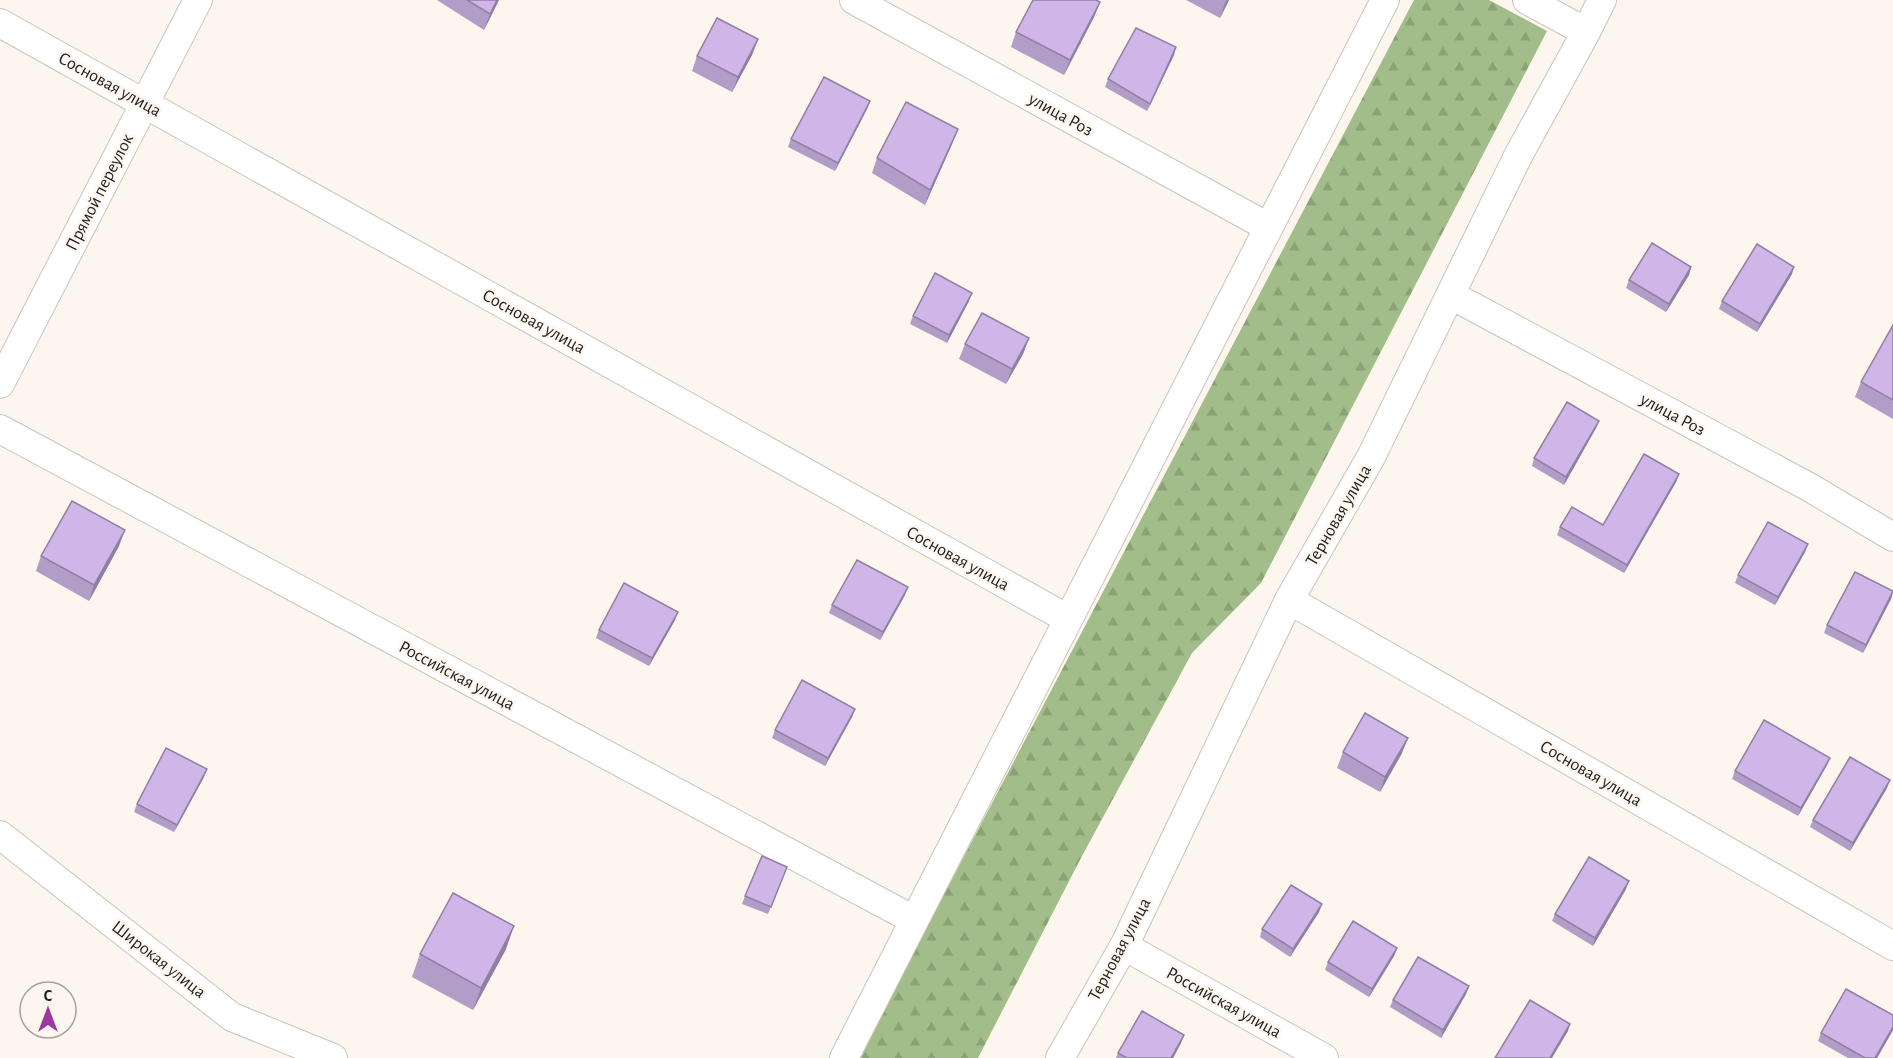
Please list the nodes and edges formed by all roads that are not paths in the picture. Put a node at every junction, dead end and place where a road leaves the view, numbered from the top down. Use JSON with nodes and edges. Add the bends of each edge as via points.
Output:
{"nodes":[{"id":1,"x":198,"y":0,"type":"edge"},
{"id":2,"x":854,"y":0,"type":"edge"},
{"id":3,"x":1385,"y":0,"type":"edge"},
{"id":4,"x":1527,"y":0,"type":"edge"},
{"id":5,"x":1602,"y":0,"type":"edge"},
{"id":6,"x":0,"y":23,"type":"edge"},
{"id":7,"x":1586,"y":32,"type":"junction"},
{"id":8,"x":144,"y":104,"type":"junction"},
{"id":9,"x":1268,"y":227,"type":"junction"},
{"id":10,"x":1451,"y":295,"type":"junction"},
{"id":11,"x":0,"y":384,"type":"edge"},
{"id":12,"x":0,"y":429,"type":"edge"},
{"id":13,"x":1893,"y":537,"type":"edge"},
{"id":14,"x":1289,"y":600,"type":"junction"},
{"id":15,"x":1068,"y":619,"type":"junction"},
{"id":16,"x":0,"y":835,"type":"edge"},
{"id":17,"x":914,"y":920,"type":"junction"},
{"id":18,"x":1124,"y":946,"type":"junction"},
{"id":19,"x":1893,"y":946,"type":"edge"},
{"id":20,"x":333,"y":1058,"type":"edge"},
{"id":21,"x":844,"y":1058,"type":"edge"},
{"id":22,"x":1060,"y":1058,"type":"edge"},
{"id":23,"x":1324,"y":1058,"type":"edge"}],
"edges":[{"from":1,"to":8,"type":"street","name":"Прямой переулок"},
{"from":2,"to":9,"type":"street","name":"улица Роз"},
{"from":3,"to":9,"type":"street"},
{"from":4,"to":7,"type":"street"},
{"from":5,"to":7,"type":"street","name":"Терновая улица"},
{"from":6,"to":8,"type":"street","name":"Сосновая улица"},
{"from":7,"to":10,"type":"street","name":"Терновая улица","via":[[1518,156]]},
{"from":8,"to":11,"type":"street","name":"Прямой переулок"},
{"from":8,"to":15,"type":"street","name":"Сосновая улица"},
{"from":9,"to":15,"type":"street"},
{"from":10,"to":13,"type":"street","name":"улица Роз","via":[[1809,487]]},
{"from":10,"to":14,"type":"street","name":"Терновая улица","via":[[1371,457]]},
{"from":12,"to":17,"type":"street","name":"Российская улица"},
{"from":14,"to":18,"type":"street","name":"Терновая улица"},
{"from":14,"to":19,"type":"street","name":"Сосновая улица"},
{"from":15,"to":17,"type":"street"},
{"from":16,"to":20,"type":"street","name":"Широкая улица","via":[[232,1017]]},
{"from":17,"to":21,"type":"street"},
{"from":18,"to":22,"type":"street","name":"Терновая улица"},
{"from":18,"to":23,"type":"street","name":"Российская улица"}]}
